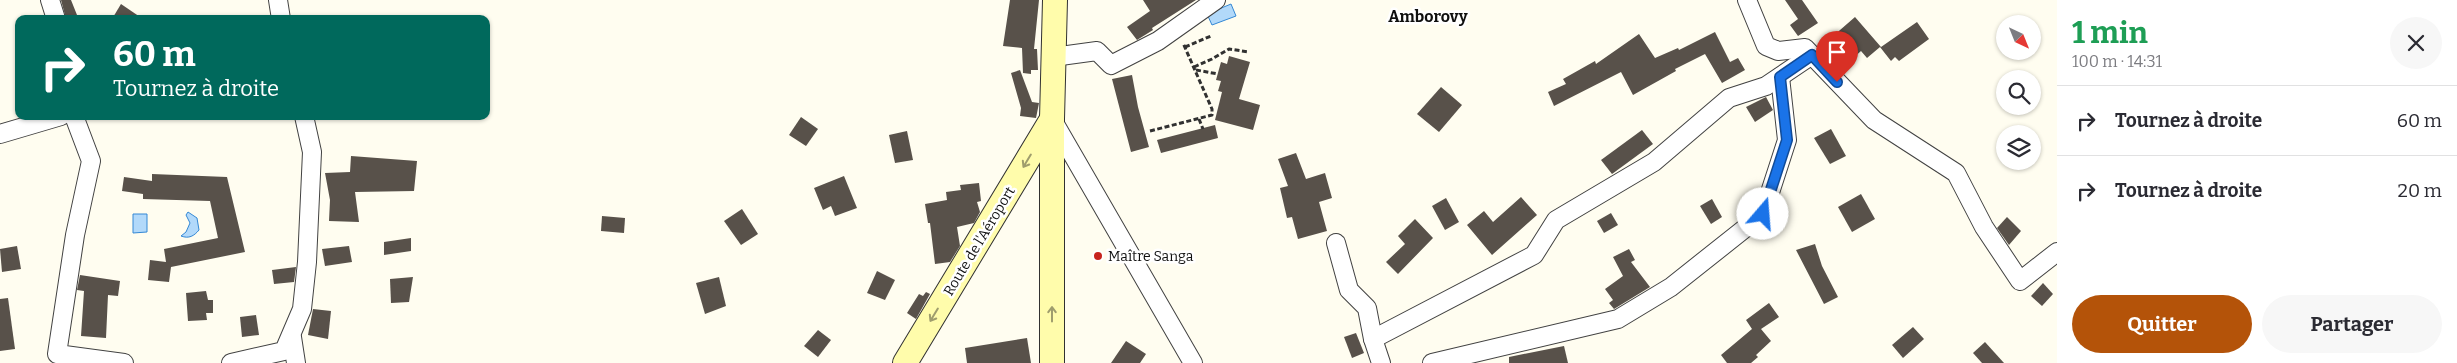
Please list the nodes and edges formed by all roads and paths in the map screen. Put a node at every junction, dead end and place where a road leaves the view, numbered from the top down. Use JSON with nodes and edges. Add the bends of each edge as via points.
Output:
{"nodes":[{"id":1,"x":50,"y":0,"type":"edge"},
{"id":2,"x":278,"y":0,"type":"edge"},
{"id":3,"x":1055,"y":0,"type":"edge"},
{"id":4,"x":1216,"y":0,"type":"edge"},
{"id":5,"x":1747,"y":0,"type":"edge"},
{"id":6,"x":55,"y":15,"type":"edge"},
{"id":7,"x":281,"y":15,"type":"edge"},
{"id":8,"x":1177,"y":29,"type":"junction"},
{"id":9,"x":1211,"y":36,"type":"dead end"},
{"id":10,"x":1185,"y":47,"type":"junction"},
{"id":11,"x":1249,"y":52,"type":"dead end"},
{"id":12,"x":1812,"y":55,"type":"junction"},
{"id":13,"x":1053,"y":57,"type":"junction"},
{"id":14,"x":1195,"y":68,"type":"junction"},
{"id":15,"x":1218,"y":74,"type":"dead end"},
{"id":16,"x":1780,"y":77,"type":"junction"},
{"id":17,"x":1218,"y":106,"type":"dead end"},
{"id":18,"x":1211,"y":107,"type":"junction"},
{"id":19,"x":1199,"y":118,"type":"junction"},
{"id":20,"x":1052,"y":119,"type":"junction"},
{"id":21,"x":47,"y":120,"type":"edge"},
{"id":22,"x":76,"y":120,"type":"edge"},
{"id":23,"x":305,"y":120,"type":"edge"},
{"id":24,"x":1203,"y":129,"type":"dead end"},
{"id":25,"x":1150,"y":131,"type":"dead end"},
{"id":26,"x":0,"y":134,"type":"edge"},
{"id":27,"x":1336,"y":243,"type":"dead end"},
{"id":28,"x":2057,"y":252,"type":"edge"},
{"id":29,"x":292,"y":337,"type":"junction"},
{"id":30,"x":1372,"y":339,"type":"junction"},
{"id":31,"x":124,"y":363,"type":"edge"},
{"id":32,"x":231,"y":363,"type":"edge"},
{"id":33,"x":296,"y":363,"type":"edge"},
{"id":34,"x":905,"y":363,"type":"edge"},
{"id":35,"x":1052,"y":363,"type":"edge"},
{"id":36,"x":1192,"y":363,"type":"edge"},
{"id":37,"x":1381,"y":363,"type":"edge"},
{"id":38,"x":1432,"y":363,"type":"edge"}],
"edges":[{"from":1,"to":6,"type":"street"},
{"from":2,"to":7,"type":"street"},
{"from":3,"to":13,"type":"main road"},
{"from":4,"to":8,"type":"street"},
{"from":5,"to":12,"type":"street","via":[[1766,46],[1778,51],[1805,48]]},
{"from":8,"to":10,"type":"path"},
{"from":8,"to":13,"type":"street","via":[[1111,64],[1097,51]]},
{"from":9,"to":10,"type":"path"},
{"from":10,"to":14,"type":"path"},
{"from":11,"to":14,"type":"path","via":[[1229,49]]},
{"from":12,"to":16,"type":"street"},
{"from":12,"to":28,"type":"street","via":[[1874,120],[1956,173],[1984,227],[2020,281]]},
{"from":13,"to":20,"type":"main road"},
{"from":14,"to":15,"type":"path"},
{"from":14,"to":18,"type":"path"},
{"from":16,"to":30,"type":"street","via":[[1766,86],[1730,98],[1654,162],[1556,220],[1534,255]]},
{"from":16,"to":38,"type":"street","via":[[1787,140],[1763,214],[1671,287],[1618,318]]},
{"from":17,"to":18,"type":"path"},
{"from":18,"to":19,"type":"path","via":[[1212,115]]},
{"from":19,"to":24,"type":"path"},
{"from":19,"to":25,"type":"path"},
{"from":20,"to":34,"type":"main road","name":"Route de l'Aéroport","one_way":true},
{"from":35,"to":20,"type":"main road","one_way":true},
{"from":20,"to":36,"type":"street"},
{"from":21,"to":26,"type":"street"},
{"from":22,"to":31,"type":"street","via":[[91,161],[75,235],[57,354]]},
{"from":23,"to":29,"type":"street","via":[[312,152],[310,209],[302,309]]},
{"from":27,"to":30,"type":"street","via":[[1349,290],[1367,308]]},
{"from":29,"to":32,"type":"street","via":[[284,352]]},
{"from":29,"to":33,"type":"street"},
{"from":30,"to":37,"type":"street"}]}
